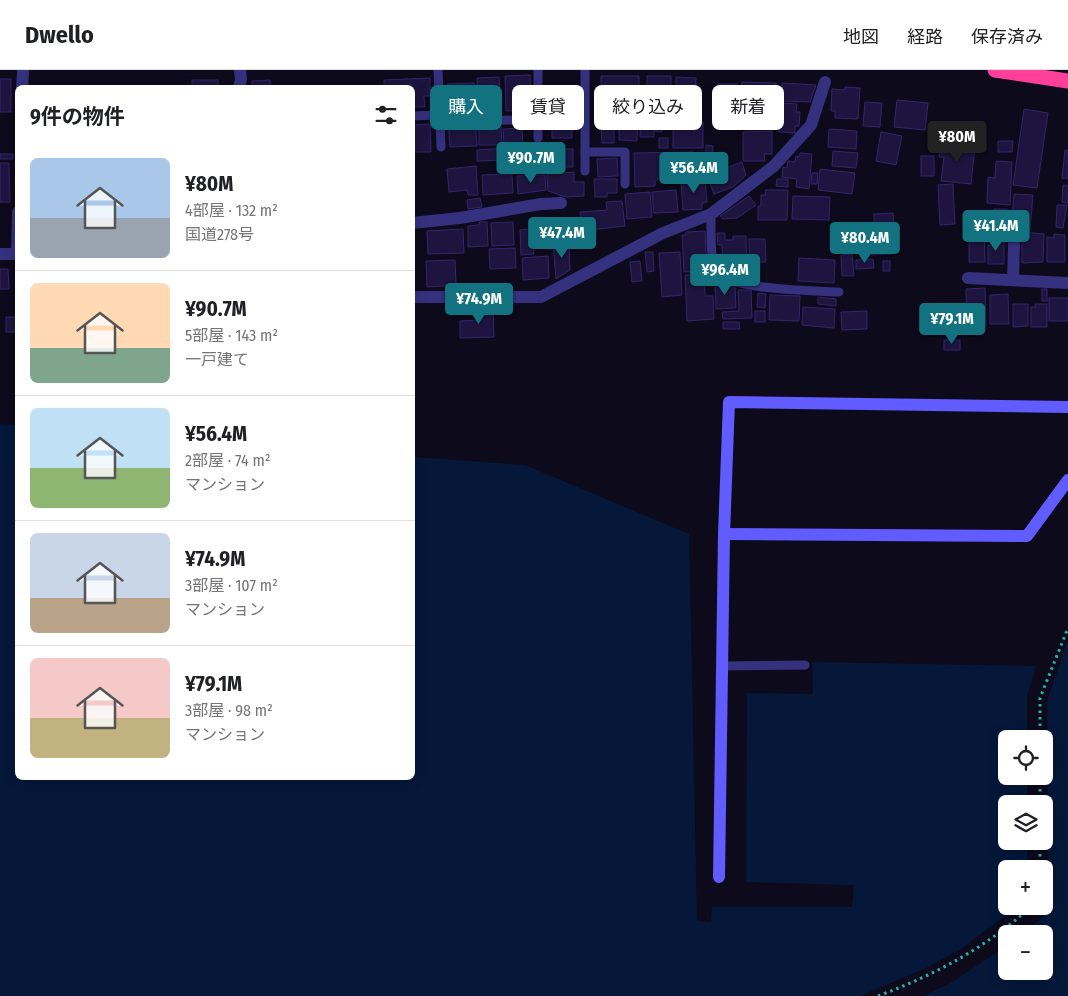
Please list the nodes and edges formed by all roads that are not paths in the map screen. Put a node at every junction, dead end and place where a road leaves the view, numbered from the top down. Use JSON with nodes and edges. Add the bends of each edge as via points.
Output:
{"nodes":[{"id":1,"x":240,"y":70,"type":"edge"},
{"id":2,"x":438,"y":70,"type":"edge"},
{"id":3,"x":538,"y":70,"type":"edge"},
{"id":4,"x":585,"y":70,"type":"edge"},
{"id":5,"x":995,"y":70,"type":"edge"},
{"id":6,"x":23,"y":72,"type":"dead end"},
{"id":7,"x":1059,"y":77,"type":"edge"},
{"id":8,"x":825,"y":82,"type":"dead end"},
{"id":9,"x":22,"y":85,"type":"edge"},
{"id":10,"x":240,"y":85,"type":"edge"},
{"id":11,"x":438,"y":85,"type":"edge"},
{"id":12,"x":538,"y":85,"type":"edge"},
{"id":13,"x":430,"y":115,"type":"edge"},
{"id":14,"x":415,"y":116,"type":"edge"},
{"id":15,"x":440,"y":130,"type":"edge"},
{"id":16,"x":538,"y":130,"type":"edge"},
{"id":17,"x":538,"y":138,"type":"dead end"},
{"id":18,"x":441,"y":147,"type":"dead end"},
{"id":19,"x":585,"y":152,"type":"junction"},
{"id":20,"x":585,"y":171,"type":"dead end"},
{"id":21,"x":625,"y":184,"type":"dead end"},
{"id":22,"x":561,"y":203,"type":"dead end"},
{"id":23,"x":710,"y":214,"type":"junction"},
{"id":24,"x":415,"y":223,"type":"edge"},
{"id":25,"x":1014,"y":244,"type":"dead end"},
{"id":26,"x":0,"y":254,"type":"edge"},
{"id":27,"x":15,"y":254,"type":"edge"},
{"id":28,"x":968,"y":278,"type":"dead end"},
{"id":29,"x":1013,"y":280,"type":"junction"},
{"id":30,"x":1068,"y":282,"type":"edge"},
{"id":31,"x":839,"y":292,"type":"dead end"},
{"id":32,"x":415,"y":297,"type":"edge"},
{"id":33,"x":1068,"y":407,"type":"edge"},
{"id":34,"x":1068,"y":480,"type":"edge"},
{"id":35,"x":724,"y":534,"type":"junction"},
{"id":36,"x":805,"y":665,"type":"dead end"},
{"id":37,"x":723,"y":666,"type":"junction"},
{"id":38,"x":719,"y":876,"type":"dead end"}],
"edges":[{"from":1,"to":10,"type":"street"},
{"from":2,"to":11,"type":"lane"},
{"from":3,"to":12,"type":"lane"},
{"from":4,"to":19,"type":"lane"},
{"from":5,"to":7,"type":"highway"},
{"from":6,"to":9,"type":"street"},
{"from":8,"to":23,"type":"street","via":[[811,125],[774,166]]},
{"from":13,"to":14,"type":"lane"},
{"from":15,"to":18,"type":"lane"},
{"from":16,"to":17,"type":"lane"},
{"from":19,"to":20,"type":"lane"},
{"from":19,"to":21,"type":"lane","via":[[625,152]]},
{"from":22,"to":24,"type":"street"},
{"from":23,"to":31,"type":"lane","via":[[714,269],[720,276],[758,286]]},
{"from":23,"to":32,"type":"street","via":[[663,233],[541,297]]},
{"from":25,"to":29,"type":"street"},
{"from":26,"to":27,"type":"street"},
{"from":28,"to":29,"type":"street"},
{"from":29,"to":30,"type":"street"},
{"from":33,"to":35,"type":"street","via":[[729,402]]},
{"from":34,"to":35,"type":"street","via":[[1027,536]]},
{"from":35,"to":37,"type":"street"},
{"from":36,"to":37,"type":"lane"},
{"from":37,"to":38,"type":"street"}]}
